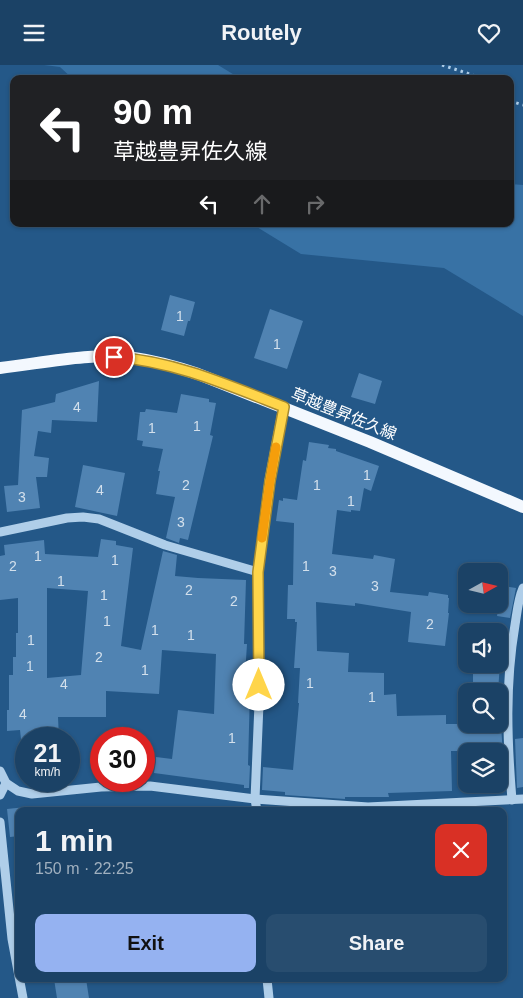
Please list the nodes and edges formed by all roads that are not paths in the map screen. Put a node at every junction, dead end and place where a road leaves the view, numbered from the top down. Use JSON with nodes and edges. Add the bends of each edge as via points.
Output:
{"nodes":[{"id":1,"x":0,"y":368,"type":"edge"},
{"id":2,"x":284,"y":407,"type":"junction"},
{"id":3,"x":523,"y":507,"type":"edge"},
{"id":4,"x":0,"y":532,"type":"edge"},
{"id":5,"x":258,"y":572,"type":"junction"},
{"id":6,"x":523,"y":587,"type":"edge"},
{"id":7,"x":0,"y":771,"type":"edge"},
{"id":8,"x":6,"y":783,"type":"junction"},
{"id":9,"x":0,"y":795,"type":"edge"},
{"id":10,"x":255,"y":799,"type":"junction"},
{"id":11,"x":523,"y":799,"type":"edge"},
{"id":12,"x":512,"y":800,"type":"junction"},
{"id":13,"x":256,"y":807,"type":"edge"},
{"id":14,"x":0,"y":822,"type":"edge"},
{"id":15,"x":15,"y":955,"type":"edge"},
{"id":16,"x":20,"y":982,"type":"edge"},
{"id":17,"x":267,"y":982,"type":"edge"},
{"id":18,"x":23,"y":998,"type":"edge"},
{"id":19,"x":270,"y":998,"type":"edge"}],
"edges":[{"from":1,"to":2,"type":"main road","name":"草越豊昇佐久線","via":[[90,357],[134,358],[174,366]]},
{"from":2,"to":3,"type":"main road","name":"草越豊昇佐久線"},
{"from":2,"to":5,"type":"street"},
{"from":4,"to":5,"type":"street","via":[[67,518],[99,519],[165,545]]},
{"from":5,"to":10,"type":"street","via":[[259,704]]},
{"from":6,"to":12,"type":"street","via":[[510,659],[507,708]]},
{"from":7,"to":8,"type":"street"},
{"from":8,"to":9,"type":"street"},
{"from":8,"to":10,"type":"street","via":[[18,791],[32,794],[126,785]]},
{"from":10,"to":12,"type":"street","via":[[368,807]]},
{"from":10,"to":13,"type":"street"},
{"from":11,"to":12,"type":"street"},
{"from":14,"to":15,"type":"street"},
{"from":16,"to":18,"type":"street"},
{"from":17,"to":19,"type":"street"}]}
